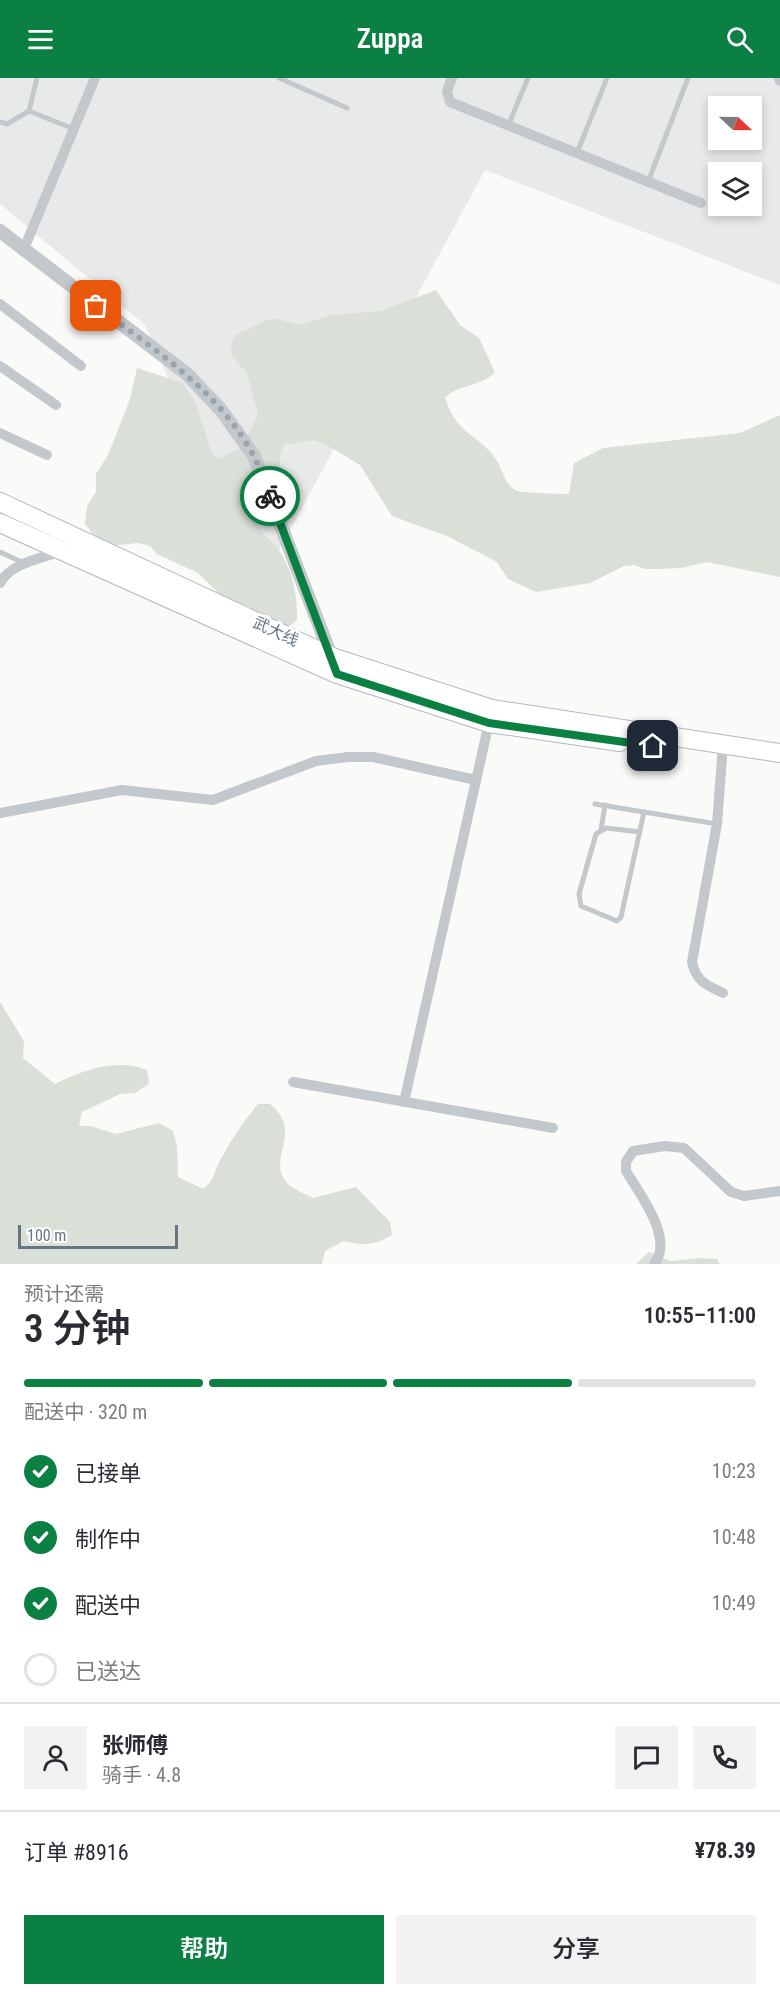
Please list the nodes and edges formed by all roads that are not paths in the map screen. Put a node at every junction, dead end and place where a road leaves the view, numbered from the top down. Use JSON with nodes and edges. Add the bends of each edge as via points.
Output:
{"nodes":[{"id":1,"x":37,"y":78,"type":"edge"},
{"id":2,"x":94,"y":78,"type":"edge"},
{"id":3,"x":279,"y":78,"type":"edge"},
{"id":4,"x":452,"y":78,"type":"edge"},
{"id":5,"x":528,"y":78,"type":"edge"},
{"id":6,"x":607,"y":78,"type":"edge"},
{"id":7,"x":688,"y":78,"type":"edge"},
{"id":8,"x":347,"y":108,"type":"dead end"},
{"id":9,"x":29,"y":111,"type":"junction"},
{"id":10,"x":0,"y":122,"type":"edge"},
{"id":11,"x":508,"y":126,"type":"junction"},
{"id":12,"x":74,"y":129,"type":"junction"},
{"id":13,"x":576,"y":153,"type":"junction"},
{"id":14,"x":648,"y":182,"type":"junction"},
{"id":15,"x":701,"y":203,"type":"dead end"},
{"id":16,"x":0,"y":231,"type":"edge"},
{"id":17,"x":23,"y":251,"type":"junction"},
{"id":18,"x":0,"y":304,"type":"edge"},
{"id":19,"x":0,"y":366,"type":"edge"},
{"id":20,"x":81,"y":366,"type":"dead end"},
{"id":21,"x":56,"y":405,"type":"dead end"},
{"id":22,"x":0,"y":433,"type":"edge"},
{"id":23,"x":47,"y":455,"type":"dead end"},
{"id":24,"x":0,"y":502,"type":"edge"},
{"id":25,"x":0,"y":523,"type":"edge"},
{"id":26,"x":61,"y":551,"type":"junction"},
{"id":27,"x":0,"y":552,"type":"edge"},
{"id":28,"x":26,"y":564,"type":"junction"},
{"id":29,"x":0,"y":583,"type":"edge"},
{"id":30,"x":335,"y":666,"type":"junction"},
{"id":31,"x":490,"y":716,"type":"junction"},
{"id":32,"x":723,"y":751,"type":"junction"},
{"id":33,"x":780,"y":753,"type":"edge"},
{"id":34,"x":780,"y":763,"type":"edge"},
{"id":35,"x":476,"y":780,"type":"junction"},
{"id":36,"x":595,"y":804,"type":"dead end"},
{"id":37,"x":605,"y":805,"type":"junction"},
{"id":38,"x":644,"y":812,"type":"junction"},
{"id":39,"x":0,"y":813,"type":"edge"},
{"id":40,"x":717,"y":824,"type":"junction"},
{"id":41,"x":601,"y":830,"type":"junction"},
{"id":42,"x":640,"y":832,"type":"junction"},
{"id":43,"x":723,"y":993,"type":"dead end"},
{"id":44,"x":293,"y":1082,"type":"dead end"},
{"id":45,"x":404,"y":1101,"type":"junction"},
{"id":46,"x":553,"y":1128,"type":"dead end"},
{"id":47,"x":780,"y":1191,"type":"edge"},
{"id":48,"x":654,"y":1264,"type":"edge"}],
"edges":[{"from":1,"to":9,"type":"lane"},
{"from":2,"to":12,"type":"street"},
{"from":3,"to":8,"type":"lane"},
{"from":4,"to":11,"type":"street","via":[[447,91],[450,102]]},
{"from":5,"to":11,"type":"lane"},
{"from":6,"to":13,"type":"lane"},
{"from":7,"to":14,"type":"lane"},
{"from":9,"to":10,"type":"lane","via":[[7,124]]},
{"from":9,"to":12,"type":"lane"},
{"from":11,"to":13,"type":"street"},
{"from":12,"to":17,"type":"street"},
{"from":13,"to":14,"type":"street"},
{"from":14,"to":15,"type":"street"},
{"from":16,"to":17,"type":"street"},
{"from":17,"to":30,"type":"street","via":[[187,374],[221,410],[254,456]]},
{"from":18,"to":20,"type":"street"},
{"from":19,"to":21,"type":"street"},
{"from":22,"to":23,"type":"street"},
{"from":24,"to":30,"type":"highway","name":"武大线"},
{"from":25,"to":26,"type":"highway","name":"武大线"},
{"from":26,"to":28,"type":"street"},
{"from":26,"to":30,"type":"highway","name":"武大线"},
{"from":27,"to":28,"type":"lane"},
{"from":28,"to":29,"type":"street","via":[[5,574]]},
{"from":30,"to":31,"type":"highway","name":"武大线"},
{"from":31,"to":32,"type":"highway","name":"武大线"},
{"from":31,"to":35,"type":"street"},
{"from":32,"to":33,"type":"highway","name":"武大线"},
{"from":32,"to":34,"type":"highway","name":"武大线"},
{"from":32,"to":40,"type":"street"},
{"from":35,"to":39,"type":"street","via":[[373,758],[348,757],[316,761],[213,800],[122,790]]},
{"from":35,"to":45,"type":"street"},
{"from":36,"to":37,"type":"lane"},
{"from":37,"to":38,"type":"lane"},
{"from":37,"to":41,"type":"lane"},
{"from":38,"to":40,"type":"lane"},
{"from":38,"to":42,"type":"lane"},
{"from":40,"to":43,"type":"street","via":[[692,962],[702,983]]},
{"from":41,"to":42,"type":"lane"},
{"from":41,"to":42,"type":"lane","via":[[596,834],[579,894],[581,906],[617,921]]},
{"from":44,"to":45,"type":"street"},
{"from":45,"to":46,"type":"street"},
{"from":47,"to":48,"type":"street","via":[[744,1196],[731,1192],[684,1148],[665,1146],[633,1151],[626,1171],[659,1228],[661,1246]]}]}
